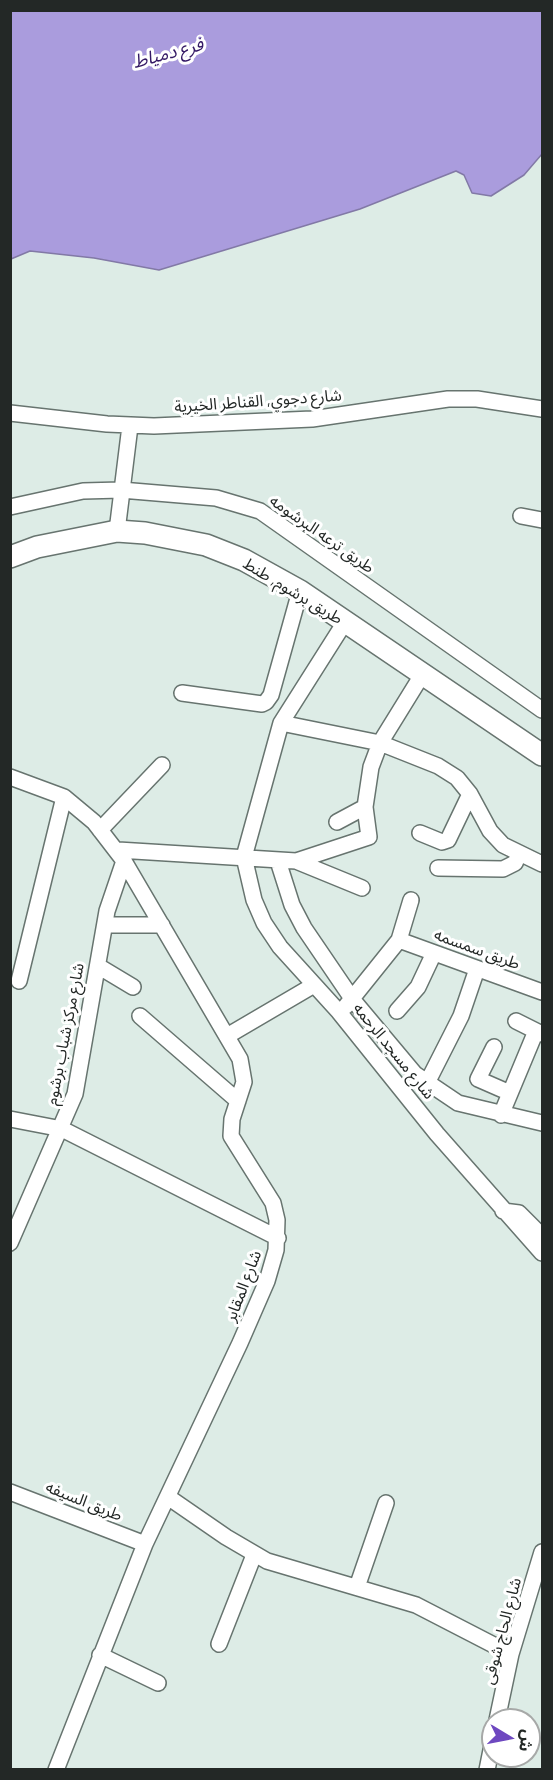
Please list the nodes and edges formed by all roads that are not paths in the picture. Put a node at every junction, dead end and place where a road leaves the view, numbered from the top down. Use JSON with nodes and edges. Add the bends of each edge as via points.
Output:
{"nodes":[{"id":1,"x":543,"y":409,"type":"edge"},
{"id":2,"x":10,"y":413,"type":"edge"},
{"id":3,"x":130,"y":426,"type":"junction"},
{"id":4,"x":121,"y":490,"type":"junction"},
{"id":5,"x":10,"y":507,"type":"edge"},
{"id":6,"x":521,"y":516,"type":"dead end"},
{"id":7,"x":543,"y":520,"type":"edge"},
{"id":8,"x":117,"y":531,"type":"junction"},
{"id":9,"x":10,"y":558,"type":"edge"},
{"id":10,"x":300,"y":591,"type":"junction"},
{"id":11,"x":345,"y":622,"type":"junction"},
{"id":12,"x":422,"y":675,"type":"junction"},
{"id":13,"x":182,"y":693,"type":"dead end"},
{"id":14,"x":543,"y":710,"type":"edge"},
{"id":15,"x":281,"y":723,"type":"junction"},
{"id":16,"x":380,"y":743,"type":"junction"},
{"id":17,"x":543,"y":755,"type":"edge"},
{"id":18,"x":162,"y":765,"type":"dead end"},
{"id":19,"x":10,"y":777,"type":"edge"},
{"id":20,"x":470,"y":794,"type":"junction"},
{"id":21,"x":64,"y":797,"type":"junction"},
{"id":22,"x":365,"y":807,"type":"junction"},
{"id":23,"x":337,"y":822,"type":"dead end"},
{"id":24,"x":100,"y":830,"type":"junction"},
{"id":25,"x":420,"y":833,"type":"dead end"},
{"id":26,"x":519,"y":854,"type":"junction"},
{"id":27,"x":121,"y":855,"type":"junction"},
{"id":28,"x":244,"y":857,"type":"junction"},
{"id":29,"x":278,"y":861,"type":"junction"},
{"id":30,"x":296,"y":861,"type":"junction"},
{"id":31,"x":543,"y":864,"type":"edge"},
{"id":32,"x":438,"y":868,"type":"dead end"},
{"id":33,"x":362,"y":888,"type":"dead end"},
{"id":34,"x":411,"y":900,"type":"dead end"},
{"id":35,"x":105,"y":925,"type":"junction"},
{"id":36,"x":162,"y":925,"type":"junction"},
{"id":37,"x":399,"y":940,"type":"junction"},
{"id":38,"x":434,"y":953,"type":"junction"},
{"id":39,"x":98,"y":966,"type":"junction"},
{"id":40,"x":477,"y":969,"type":"junction"},
{"id":41,"x":19,"y":981,"type":"dead end"},
{"id":42,"x":314,"y":985,"type":"junction"},
{"id":43,"x":133,"y":987,"type":"dead end"},
{"id":44,"x":543,"y":992,"type":"edge"},
{"id":45,"x":352,"y":1000,"type":"junction"},
{"id":46,"x":396,"y":1011,"type":"dead end"},
{"id":47,"x":339,"y":1012,"type":"junction"},
{"id":48,"x":140,"y":1016,"type":"dead end"},
{"id":49,"x":516,"y":1020,"type":"dead end"},
{"id":50,"x":539,"y":1033,"type":"edge"},
{"id":51,"x":227,"y":1036,"type":"junction"},
{"id":52,"x":494,"y":1047,"type":"dead end"},
{"id":53,"x":427,"y":1083,"type":"junction"},
{"id":54,"x":510,"y":1093,"type":"junction"},
{"id":55,"x":238,"y":1101,"type":"junction"},
{"id":56,"x":501,"y":1115,"type":"junction"},
{"id":57,"x":10,"y":1119,"type":"edge"},
{"id":58,"x":543,"y":1123,"type":"edge"},
{"id":59,"x":62,"y":1129,"type":"junction"},
{"id":60,"x":503,"y":1210,"type":"junction"},
{"id":61,"x":543,"y":1236,"type":"edge"},
{"id":62,"x":278,"y":1238,"type":"junction"},
{"id":63,"x":10,"y":1243,"type":"edge"},
{"id":64,"x":543,"y":1253,"type":"edge"},
{"id":65,"x":10,"y":1492,"type":"edge"},
{"id":66,"x":168,"y":1497,"type":"junction"},
{"id":67,"x":386,"y":1503,"type":"dead end"},
{"id":68,"x":145,"y":1544,"type":"junction"},
{"id":69,"x":543,"y":1552,"type":"edge"},
{"id":70,"x":254,"y":1555,"type":"junction"},
{"id":71,"x":357,"y":1587,"type":"junction"},
{"id":72,"x":219,"y":1644,"type":"dead end"},
{"id":73,"x":511,"y":1654,"type":"junction"},
{"id":74,"x":100,"y":1655,"type":"junction"},
{"id":75,"x":158,"y":1683,"type":"dead end"},
{"id":76,"x":500,"y":1708,"type":"edge"},
{"id":77,"x":56,"y":1770,"type":"edge"}],
"edges":[{"from":1,"to":3,"type":"street","name":"شارع دجوي, القناطر الخيرية","via":[[477,399],[448,399],[312,419]]},
{"from":2,"to":3,"type":"street","name":"شارع دجوي, القناطر الخيرية"},
{"from":3,"to":4,"type":"street"},
{"from":4,"to":5,"type":"street","name":"طريق ترعه البرشومه","via":[[83,491]]},
{"from":4,"to":8,"type":"street"},
{"from":4,"to":14,"type":"street","name":"طريق ترعه البرشومه","via":[[216,498],[260,511]]},
{"from":6,"to":7,"type":"street"},
{"from":8,"to":9,"type":"main road","name":"طريق برشوم, طنط","via":[[37,546]]},
{"from":8,"to":10,"type":"main road","name":"طريق برشوم, طنط","via":[[206,545],[244,560]]},
{"from":10,"to":11,"type":"main road","name":"طريق برشوم, طنط"},
{"from":10,"to":13,"type":"street","via":[[266,702]]},
{"from":11,"to":12,"type":"main road","name":"طريق برشوم, طنط"},
{"from":11,"to":15,"type":"street"},
{"from":12,"to":16,"type":"street"},
{"from":12,"to":17,"type":"main road","name":"طريق برشوم, طنط"},
{"from":15,"to":16,"type":"street"},
{"from":15,"to":28,"type":"street"},
{"from":16,"to":20,"type":"street","via":[[438,766],[457,778]]},
{"from":16,"to":22,"type":"street","via":[[368,779]]},
{"from":18,"to":24,"type":"street"},
{"from":19,"to":21,"type":"street","name":"شارع المقابر"},
{"from":20,"to":25,"type":"street","via":[[448,840],[442,842]]},
{"from":20,"to":26,"type":"street","via":[[490,831]]},
{"from":21,"to":24,"type":"street","name":"شارع المقابر"},
{"from":21,"to":41,"type":"street"},
{"from":22,"to":23,"type":"street"},
{"from":22,"to":30,"type":"street","via":[[370,837]]},
{"from":24,"to":27,"type":"street","name":"شارع المقابر"},
{"from":26,"to":31,"type":"street"},
{"from":26,"to":32,"type":"street","via":[[515,863],[503,869]]},
{"from":27,"to":28,"type":"street"},
{"from":27,"to":35,"type":"street","name":"شارع مركز شباب برشوم"},
{"from":27,"to":36,"type":"street","name":"شارع المقابر"},
{"from":28,"to":29,"type":"street"},
{"from":28,"to":42,"type":"street","name":"شارع مسجد الرحمه","via":[[264,923]]},
{"from":29,"to":30,"type":"street"},
{"from":29,"to":45,"type":"street","via":[[292,905]]},
{"from":30,"to":33,"type":"street"},
{"from":34,"to":37,"type":"street"},
{"from":35,"to":36,"type":"street"},
{"from":35,"to":39,"type":"street","name":"شارع مركز شباب برشوم"},
{"from":36,"to":51,"type":"street","name":"شارع المقابر"},
{"from":37,"to":38,"type":"street","name":"طريق سمسمه"},
{"from":37,"to":45,"type":"street"},
{"from":38,"to":40,"type":"street","name":"طريق سمسمه"},
{"from":38,"to":46,"type":"street","via":[[418,987]]},
{"from":39,"to":43,"type":"street"},
{"from":39,"to":59,"type":"street","name":"شارع مركز شباب برشوم","via":[[75,1094]]},
{"from":40,"to":44,"type":"street","name":"طريق سمسمه"},
{"from":40,"to":53,"type":"street","via":[[461,1016]]},
{"from":42,"to":47,"type":"street","name":"شارع مسجد الرحمه"},
{"from":42,"to":51,"type":"street"},
{"from":45,"to":47,"type":"street"},
{"from":45,"to":53,"type":"street"},
{"from":47,"to":60,"type":"street","name":"شارع مسجد الرحمه"},
{"from":48,"to":55,"type":"street"},
{"from":49,"to":50,"type":"street"},
{"from":50,"to":54,"type":"street"},
{"from":51,"to":55,"type":"street","name":"شارع المقابر","via":[[243,1070]]},
{"from":52,"to":54,"type":"street","via":[[478,1079]]},
{"from":53,"to":56,"type":"street","via":[[458,1102]]},
{"from":54,"to":56,"type":"street"},
{"from":55,"to":62,"type":"street","name":"شارع المقابر","via":[[231,1119],[231,1136],[273,1203]]},
{"from":56,"to":58,"type":"street"},
{"from":57,"to":59,"type":"street"},
{"from":59,"to":62,"type":"street"},
{"from":59,"to":63,"type":"street","name":"شارع مركز شباب برشوم"},
{"from":60,"to":61,"type":"street","via":[[519,1213]]},
{"from":60,"to":64,"type":"street","name":"شارع مسجد الرحمه"},
{"from":62,"to":66,"type":"street","name":"شارع المقابر","via":[[267,1281]]},
{"from":65,"to":68,"type":"street","name":"طريق السيفه"},
{"from":66,"to":68,"type":"street","name":"شارع المقابر"},
{"from":66,"to":70,"type":"street"},
{"from":67,"to":71,"type":"street"},
{"from":68,"to":74,"type":"street","name":"شارع المقابر"},
{"from":69,"to":73,"type":"street","name":"شارع الحاج شوقى"},
{"from":70,"to":71,"type":"street","via":[[308,1575]]},
{"from":70,"to":72,"type":"street"},
{"from":71,"to":73,"type":"street","via":[[416,1605]]},
{"from":73,"to":76,"type":"street","name":"شارع الحاج شوقى"},
{"from":74,"to":75,"type":"street"},
{"from":74,"to":77,"type":"street","name":"شارع المقابر"}]}
